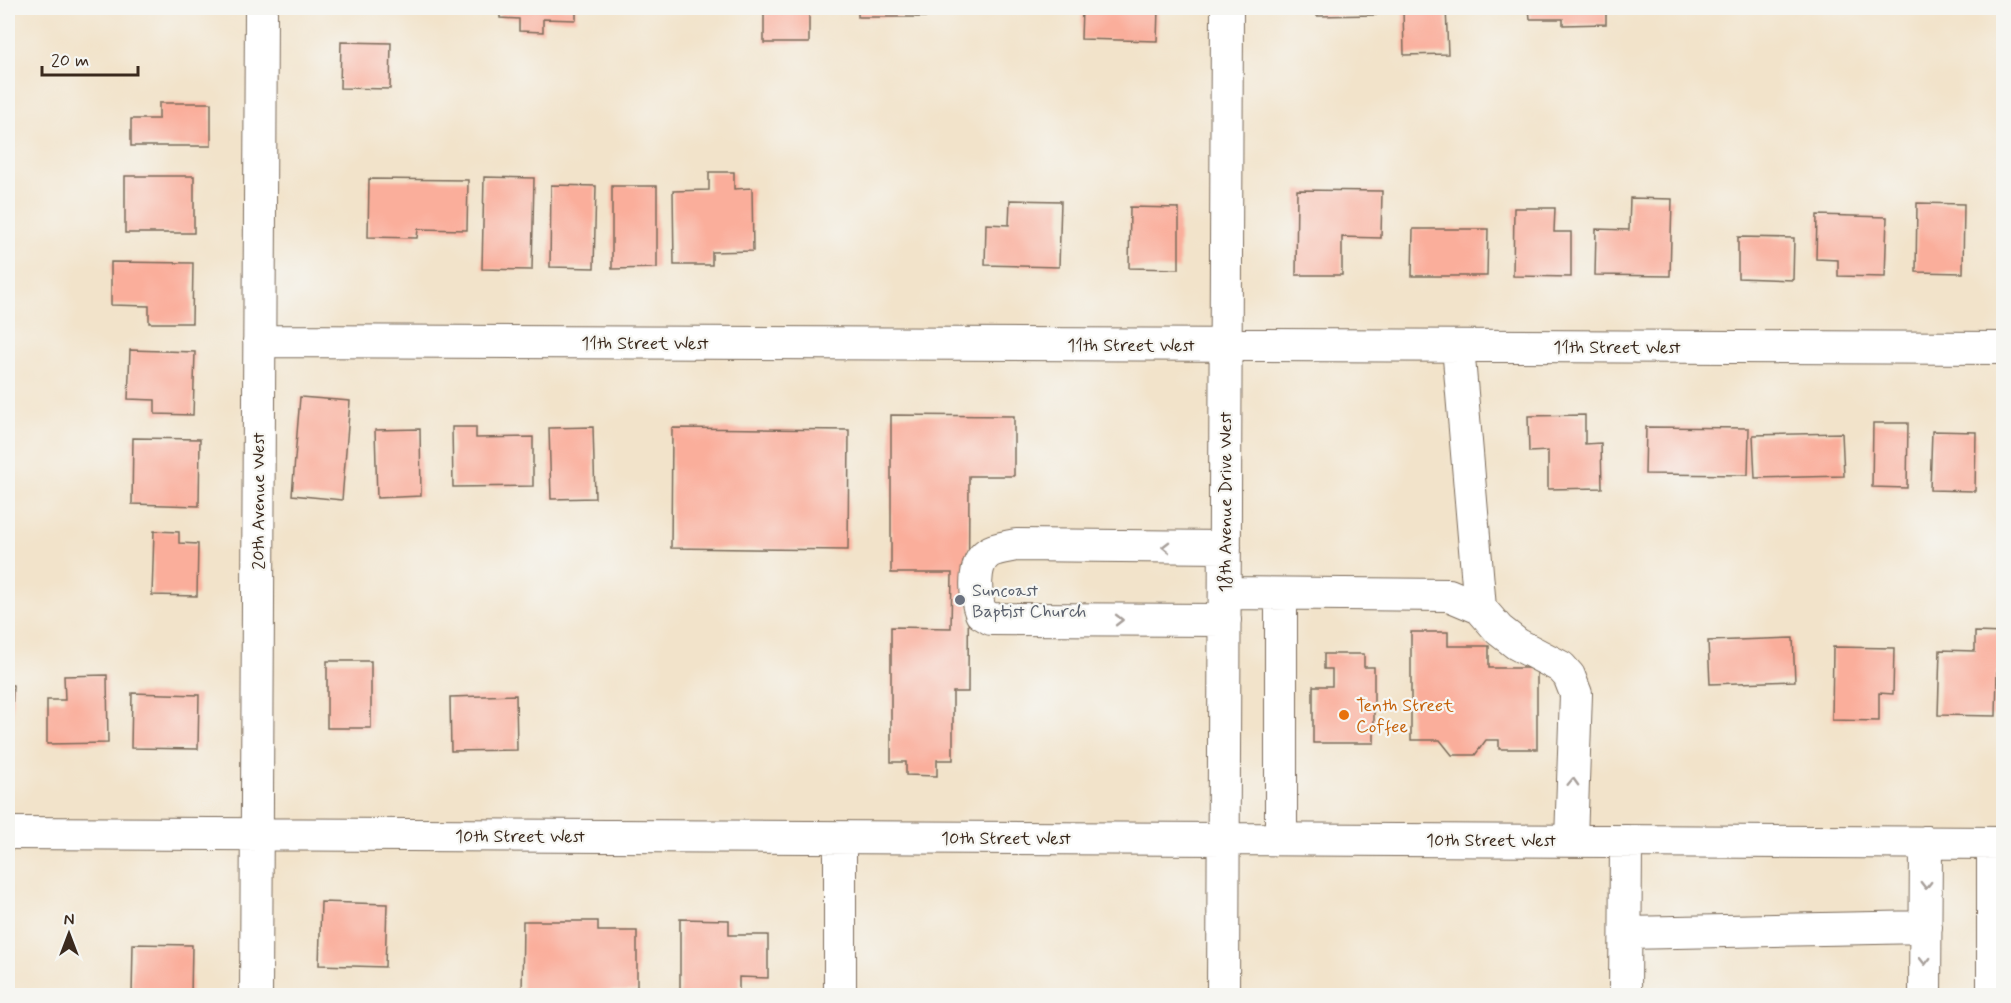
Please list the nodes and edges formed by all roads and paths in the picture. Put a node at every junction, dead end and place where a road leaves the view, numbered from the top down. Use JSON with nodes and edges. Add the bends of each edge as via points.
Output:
{"nodes":[{"id":1,"x":261,"y":8,"type":"edge"},
{"id":2,"x":1227,"y":8,"type":"edge"},
{"id":3,"x":259,"y":341,"type":"junction"},
{"id":4,"x":1226,"y":346,"type":"junction"},
{"id":5,"x":1458,"y":346,"type":"junction"},
{"id":6,"x":2004,"y":348,"type":"edge"},
{"id":7,"x":1225,"y":547,"type":"junction"},
{"id":8,"x":1281,"y":594,"type":"junction"},
{"id":9,"x":1225,"y":607,"type":"junction"},
{"id":10,"x":1480,"y":608,"type":"junction"},
{"id":11,"x":8,"y":833,"type":"edge"},
{"id":12,"x":257,"y":835,"type":"junction"},
{"id":13,"x":840,"y":838,"type":"junction"},
{"id":14,"x":1224,"y":839,"type":"junction"},
{"id":15,"x":1281,"y":839,"type":"junction"},
{"id":16,"x":1571,"y":840,"type":"junction"},
{"id":17,"x":1626,"y":841,"type":"junction"},
{"id":18,"x":1926,"y":842,"type":"junction"},
{"id":19,"x":1998,"y":843,"type":"edge"},
{"id":20,"x":1926,"y":927,"type":"junction"},
{"id":21,"x":1626,"y":933,"type":"junction"},
{"id":22,"x":256,"y":996,"type":"edge"},
{"id":23,"x":840,"y":996,"type":"edge"},
{"id":24,"x":1223,"y":996,"type":"edge"},
{"id":25,"x":1625,"y":996,"type":"edge"},
{"id":26,"x":1925,"y":996,"type":"edge"},
{"id":27,"x":1993,"y":996,"type":"edge"}],
"edges":[{"from":1,"to":3,"type":"street","name":"20th Avenue West"},
{"from":2,"to":4,"type":"street","name":"18th Avenue Drive West"},
{"from":3,"to":4,"type":"street","name":"11th Street West"},
{"from":3,"to":12,"type":"street","name":"20th Avenue West"},
{"from":4,"to":5,"type":"street","name":"11th Street West"},
{"from":4,"to":7,"type":"street","name":"18th Avenue Drive West"},
{"from":5,"to":6,"type":"street","name":"11th Street West"},
{"from":5,"to":10,"type":"street"},
{"from":7,"to":9,"type":"street","name":"18th Avenue Drive West"},
{"from":7,"to":9,"type":"street","one_way":true,"via":[[1016,545],[989,552],[980,561],[977,575],[977,604],[981,613],[991,619]]},
{"from":8,"to":9,"type":"street"},
{"from":8,"to":10,"type":"street","via":[[1449,595]]},
{"from":8,"to":15,"type":"street"},
{"from":9,"to":14,"type":"street","name":"18th Avenue Drive West"},
{"from":16,"to":10,"type":"street","one_way":true,"via":[[1576,694],[1569,676],[1561,667],[1517,644]]},
{"from":11,"to":12,"type":"street","name":"10th Street West"},
{"from":12,"to":13,"type":"street","name":"10th Street West"},
{"from":12,"to":22,"type":"street","name":"20th Avenue West"},
{"from":13,"to":14,"type":"street","name":"10th Street West"},
{"from":13,"to":23,"type":"street"},
{"from":14,"to":15,"type":"street","name":"10th Street West"},
{"from":14,"to":24,"type":"street","name":"18th Avenue Drive West"},
{"from":15,"to":16,"type":"street","name":"10th Street West"},
{"from":16,"to":17,"type":"street","name":"10th Street West"},
{"from":17,"to":18,"type":"street","name":"10th Street West"},
{"from":17,"to":21,"type":"street"},
{"from":18,"to":19,"type":"street","name":"10th Street West"},
{"from":18,"to":20,"type":"street","one_way":true},
{"from":19,"to":27,"type":"street"},
{"from":20,"to":21,"type":"street"},
{"from":20,"to":26,"type":"street","one_way":true},
{"from":21,"to":25,"type":"street"}]}
